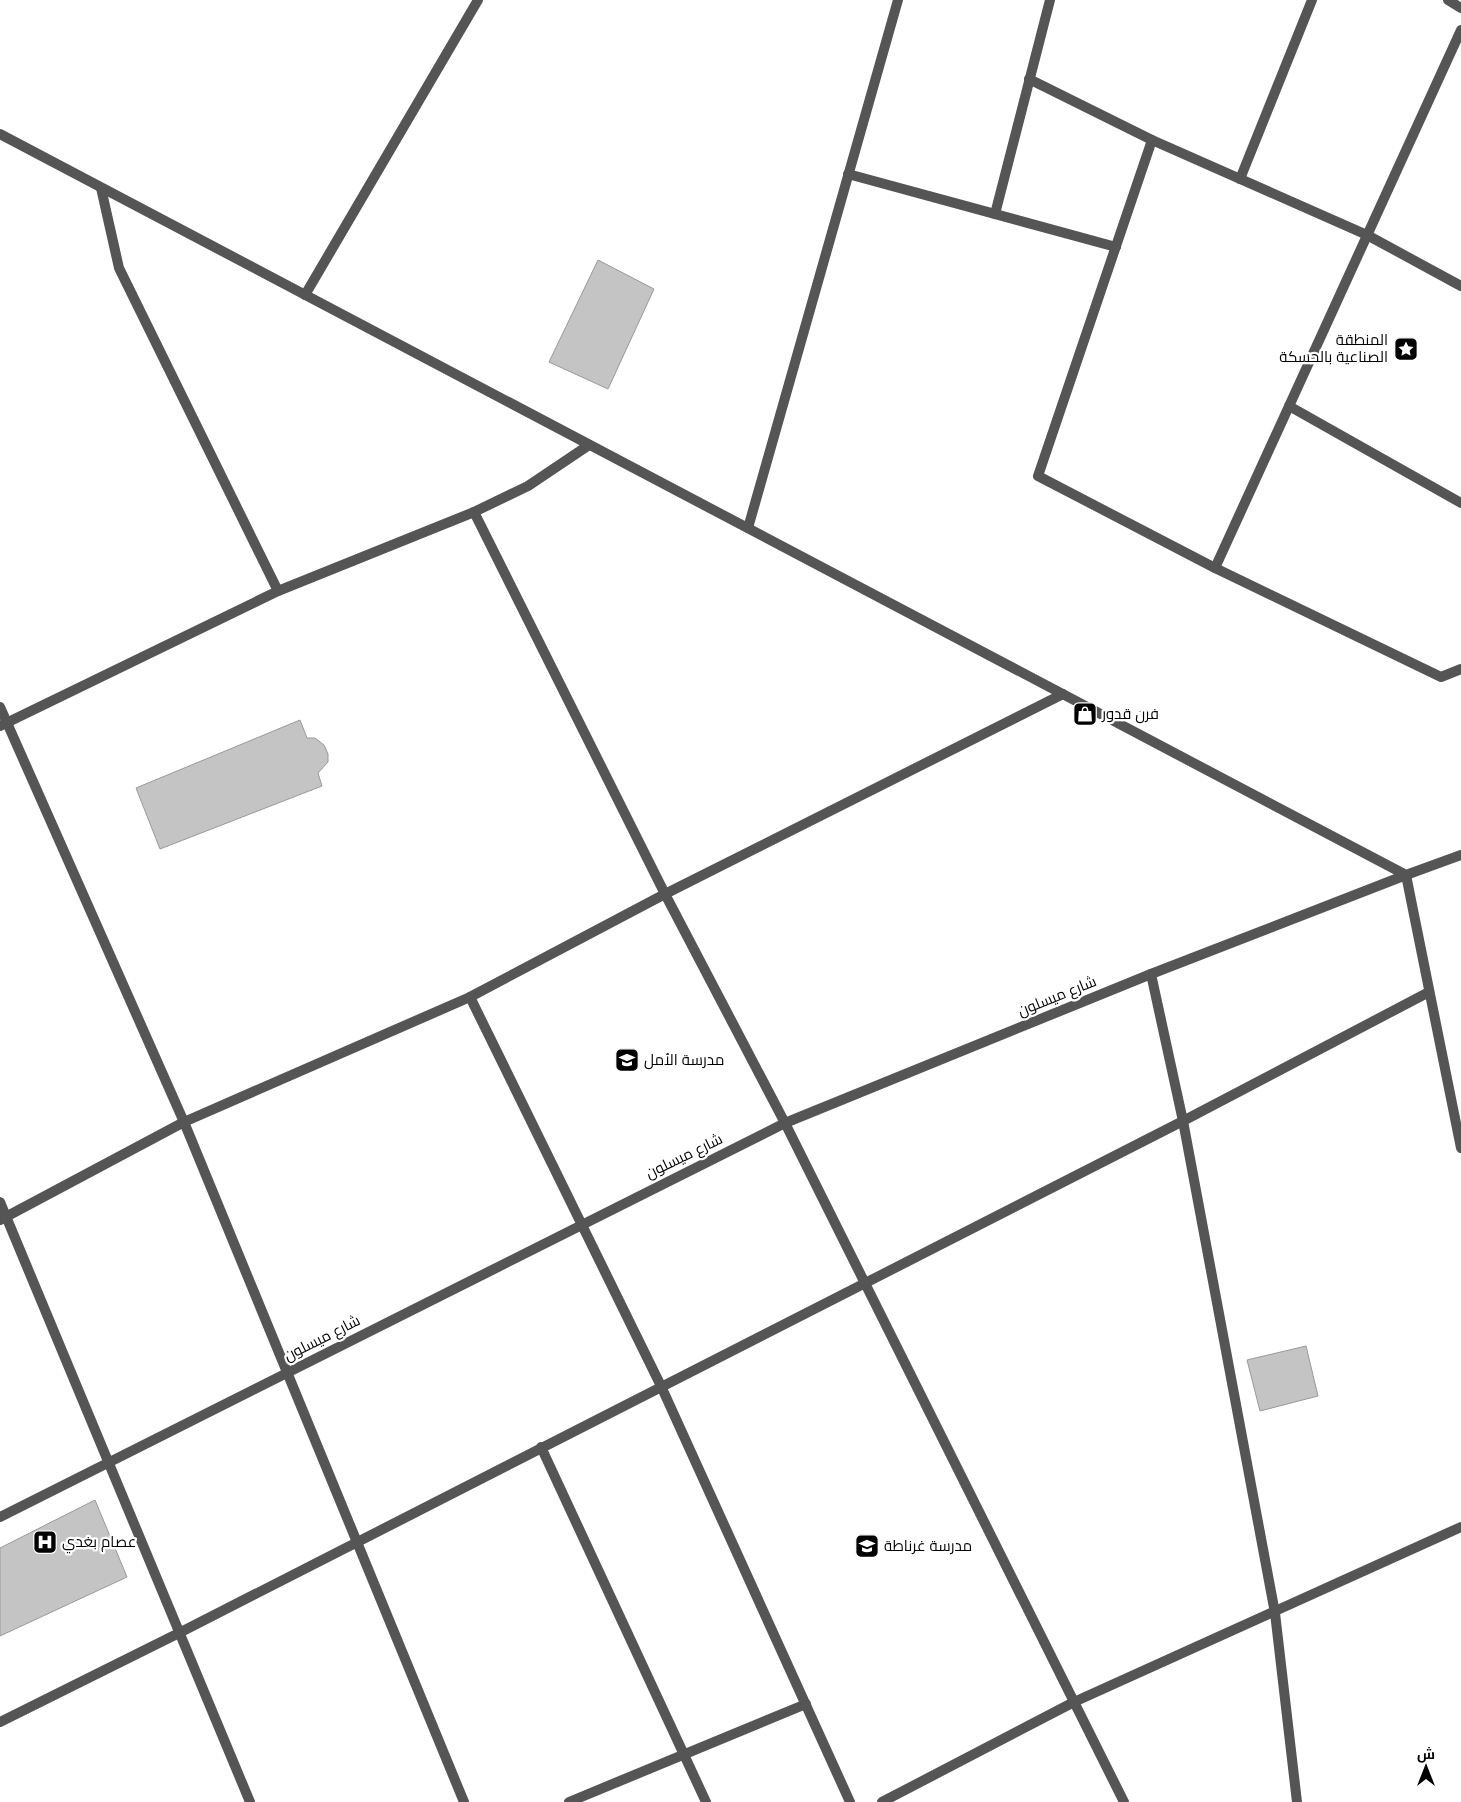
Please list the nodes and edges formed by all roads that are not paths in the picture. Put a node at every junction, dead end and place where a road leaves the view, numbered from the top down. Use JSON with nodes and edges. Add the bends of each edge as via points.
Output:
{"nodes":[{"id":1,"x":478,"y":0,"type":"edge"},
{"id":2,"x":898,"y":0,"type":"edge"},
{"id":3,"x":1050,"y":0,"type":"edge"},
{"id":4,"x":1312,"y":0,"type":"edge"},
{"id":5,"x":1448,"y":0,"type":"edge"},
{"id":6,"x":1461,"y":8,"type":"edge"},
{"id":7,"x":1461,"y":30,"type":"edge"},
{"id":8,"x":1029,"y":79,"type":"junction"},
{"id":9,"x":0,"y":134,"type":"edge"},
{"id":10,"x":1152,"y":140,"type":"junction"},
{"id":11,"x":848,"y":174,"type":"junction"},
{"id":12,"x":1240,"y":179,"type":"junction"},
{"id":13,"x":101,"y":188,"type":"junction"},
{"id":14,"x":995,"y":214,"type":"junction"},
{"id":15,"x":1367,"y":235,"type":"junction"},
{"id":16,"x":1116,"y":247,"type":"junction"},
{"id":17,"x":1461,"y":286,"type":"edge"},
{"id":18,"x":306,"y":295,"type":"junction"},
{"id":19,"x":1289,"y":406,"type":"junction"},
{"id":20,"x":589,"y":444,"type":"junction"},
{"id":21,"x":1461,"y":503,"type":"edge"},
{"id":22,"x":474,"y":512,"type":"junction"},
{"id":23,"x":748,"y":528,"type":"junction"},
{"id":24,"x":1215,"y":568,"type":"junction"},
{"id":25,"x":278,"y":590,"type":"junction"},
{"id":26,"x":1461,"y":669,"type":"edge"},
{"id":27,"x":1062,"y":694,"type":"junction"},
{"id":28,"x":0,"y":707,"type":"edge"},
{"id":29,"x":3,"y":725,"type":"edge"},
{"id":30,"x":1461,"y":855,"type":"edge"},
{"id":31,"x":1406,"y":875,"type":"junction"},
{"id":32,"x":665,"y":894,"type":"junction"},
{"id":33,"x":1151,"y":974,"type":"junction"},
{"id":34,"x":1429,"y":992,"type":"junction"},
{"id":35,"x":470,"y":997,"type":"junction"},
{"id":36,"x":184,"y":1122,"type":"junction"},
{"id":37,"x":785,"y":1122,"type":"junction"},
{"id":38,"x":1183,"y":1122,"type":"junction"},
{"id":39,"x":1461,"y":1148,"type":"edge"},
{"id":40,"x":0,"y":1202,"type":"edge"},
{"id":41,"x":3,"y":1219,"type":"edge"},
{"id":42,"x":581,"y":1223,"type":"junction"},
{"id":43,"x":865,"y":1282,"type":"junction"},
{"id":44,"x":286,"y":1373,"type":"junction"},
{"id":45,"x":661,"y":1386,"type":"junction"},
{"id":46,"x":541,"y":1447,"type":"junction"},
{"id":47,"x":108,"y":1462,"type":"junction"},
{"id":48,"x":0,"y":1517,"type":"edge"},
{"id":49,"x":1461,"y":1528,"type":"edge"},
{"id":50,"x":357,"y":1542,"type":"junction"},
{"id":51,"x":1275,"y":1613,"type":"junction"},
{"id":52,"x":179,"y":1633,"type":"junction"},
{"id":53,"x":1074,"y":1702,"type":"junction"},
{"id":54,"x":806,"y":1704,"type":"junction"},
{"id":55,"x":0,"y":1722,"type":"edge"},
{"id":56,"x":685,"y":1754,"type":"junction"},
{"id":57,"x":250,"y":1802,"type":"edge"},
{"id":58,"x":464,"y":1802,"type":"edge"},
{"id":59,"x":568,"y":1802,"type":"edge"},
{"id":60,"x":706,"y":1802,"type":"edge"},
{"id":61,"x":850,"y":1802,"type":"edge"},
{"id":62,"x":882,"y":1802,"type":"edge"},
{"id":63,"x":1124,"y":1802,"type":"edge"},
{"id":64,"x":1297,"y":1802,"type":"edge"}],
"edges":[{"from":1,"to":18,"type":"street"},
{"from":2,"to":11,"type":"street"},
{"from":3,"to":8,"type":"street"},
{"from":4,"to":12,"type":"street"},
{"from":5,"to":6,"type":"street"},
{"from":7,"to":15,"type":"street"},
{"from":8,"to":10,"type":"street"},
{"from":8,"to":14,"type":"street"},
{"from":9,"to":13,"type":"street"},
{"from":10,"to":12,"type":"street"},
{"from":10,"to":16,"type":"street"},
{"from":11,"to":14,"type":"street"},
{"from":11,"to":23,"type":"street"},
{"from":12,"to":15,"type":"street"},
{"from":13,"to":18,"type":"street"},
{"from":13,"to":25,"type":"street","via":[[119,268]]},
{"from":14,"to":16,"type":"street"},
{"from":15,"to":17,"type":"street"},
{"from":15,"to":19,"type":"street"},
{"from":16,"to":24,"type":"street","via":[[1038,476]]},
{"from":18,"to":20,"type":"street"},
{"from":19,"to":21,"type":"street"},
{"from":19,"to":24,"type":"street"},
{"from":20,"to":22,"type":"street","via":[[528,486]]},
{"from":20,"to":23,"type":"street"},
{"from":22,"to":25,"type":"street"},
{"from":22,"to":32,"type":"street"},
{"from":23,"to":27,"type":"street"},
{"from":24,"to":26,"type":"street","via":[[1441,677]]},
{"from":25,"to":29,"type":"street"},
{"from":27,"to":31,"type":"street"},
{"from":27,"to":32,"type":"street"},
{"from":28,"to":29,"type":"street"},
{"from":29,"to":36,"type":"street"},
{"from":30,"to":31,"type":"street","name":"شارع ميسلون"},
{"from":31,"to":33,"type":"street","name":"شارع ميسلون"},
{"from":31,"to":34,"type":"street"},
{"from":32,"to":35,"type":"street"},
{"from":32,"to":37,"type":"street"},
{"from":33,"to":37,"type":"street","name":"شارع ميسلون"},
{"from":33,"to":38,"type":"street"},
{"from":34,"to":38,"type":"street"},
{"from":34,"to":39,"type":"street"},
{"from":35,"to":36,"type":"street"},
{"from":35,"to":42,"type":"street"},
{"from":36,"to":41,"type":"street"},
{"from":36,"to":44,"type":"street"},
{"from":37,"to":42,"type":"street","name":"شارع ميسلون"},
{"from":37,"to":43,"type":"street"},
{"from":38,"to":43,"type":"street"},
{"from":38,"to":51,"type":"street"},
{"from":40,"to":41,"type":"street"},
{"from":41,"to":47,"type":"street"},
{"from":42,"to":44,"type":"street","name":"شارع ميسلون"},
{"from":42,"to":45,"type":"street"},
{"from":43,"to":45,"type":"street"},
{"from":43,"to":53,"type":"street"},
{"from":44,"to":47,"type":"street","name":"شارع ميسلون"},
{"from":44,"to":50,"type":"street"},
{"from":45,"to":46,"type":"street"},
{"from":45,"to":54,"type":"street"},
{"from":46,"to":50,"type":"street"},
{"from":46,"to":56,"type":"street"},
{"from":47,"to":48,"type":"street","name":"شارع ميسلون"},
{"from":47,"to":52,"type":"street"},
{"from":49,"to":51,"type":"street"},
{"from":50,"to":52,"type":"street"},
{"from":50,"to":58,"type":"street"},
{"from":51,"to":53,"type":"street"},
{"from":51,"to":64,"type":"street"},
{"from":52,"to":55,"type":"street"},
{"from":52,"to":57,"type":"street"},
{"from":53,"to":62,"type":"street"},
{"from":53,"to":63,"type":"street"},
{"from":54,"to":56,"type":"street"},
{"from":54,"to":61,"type":"street"},
{"from":56,"to":59,"type":"street"},
{"from":56,"to":60,"type":"street"}]}
